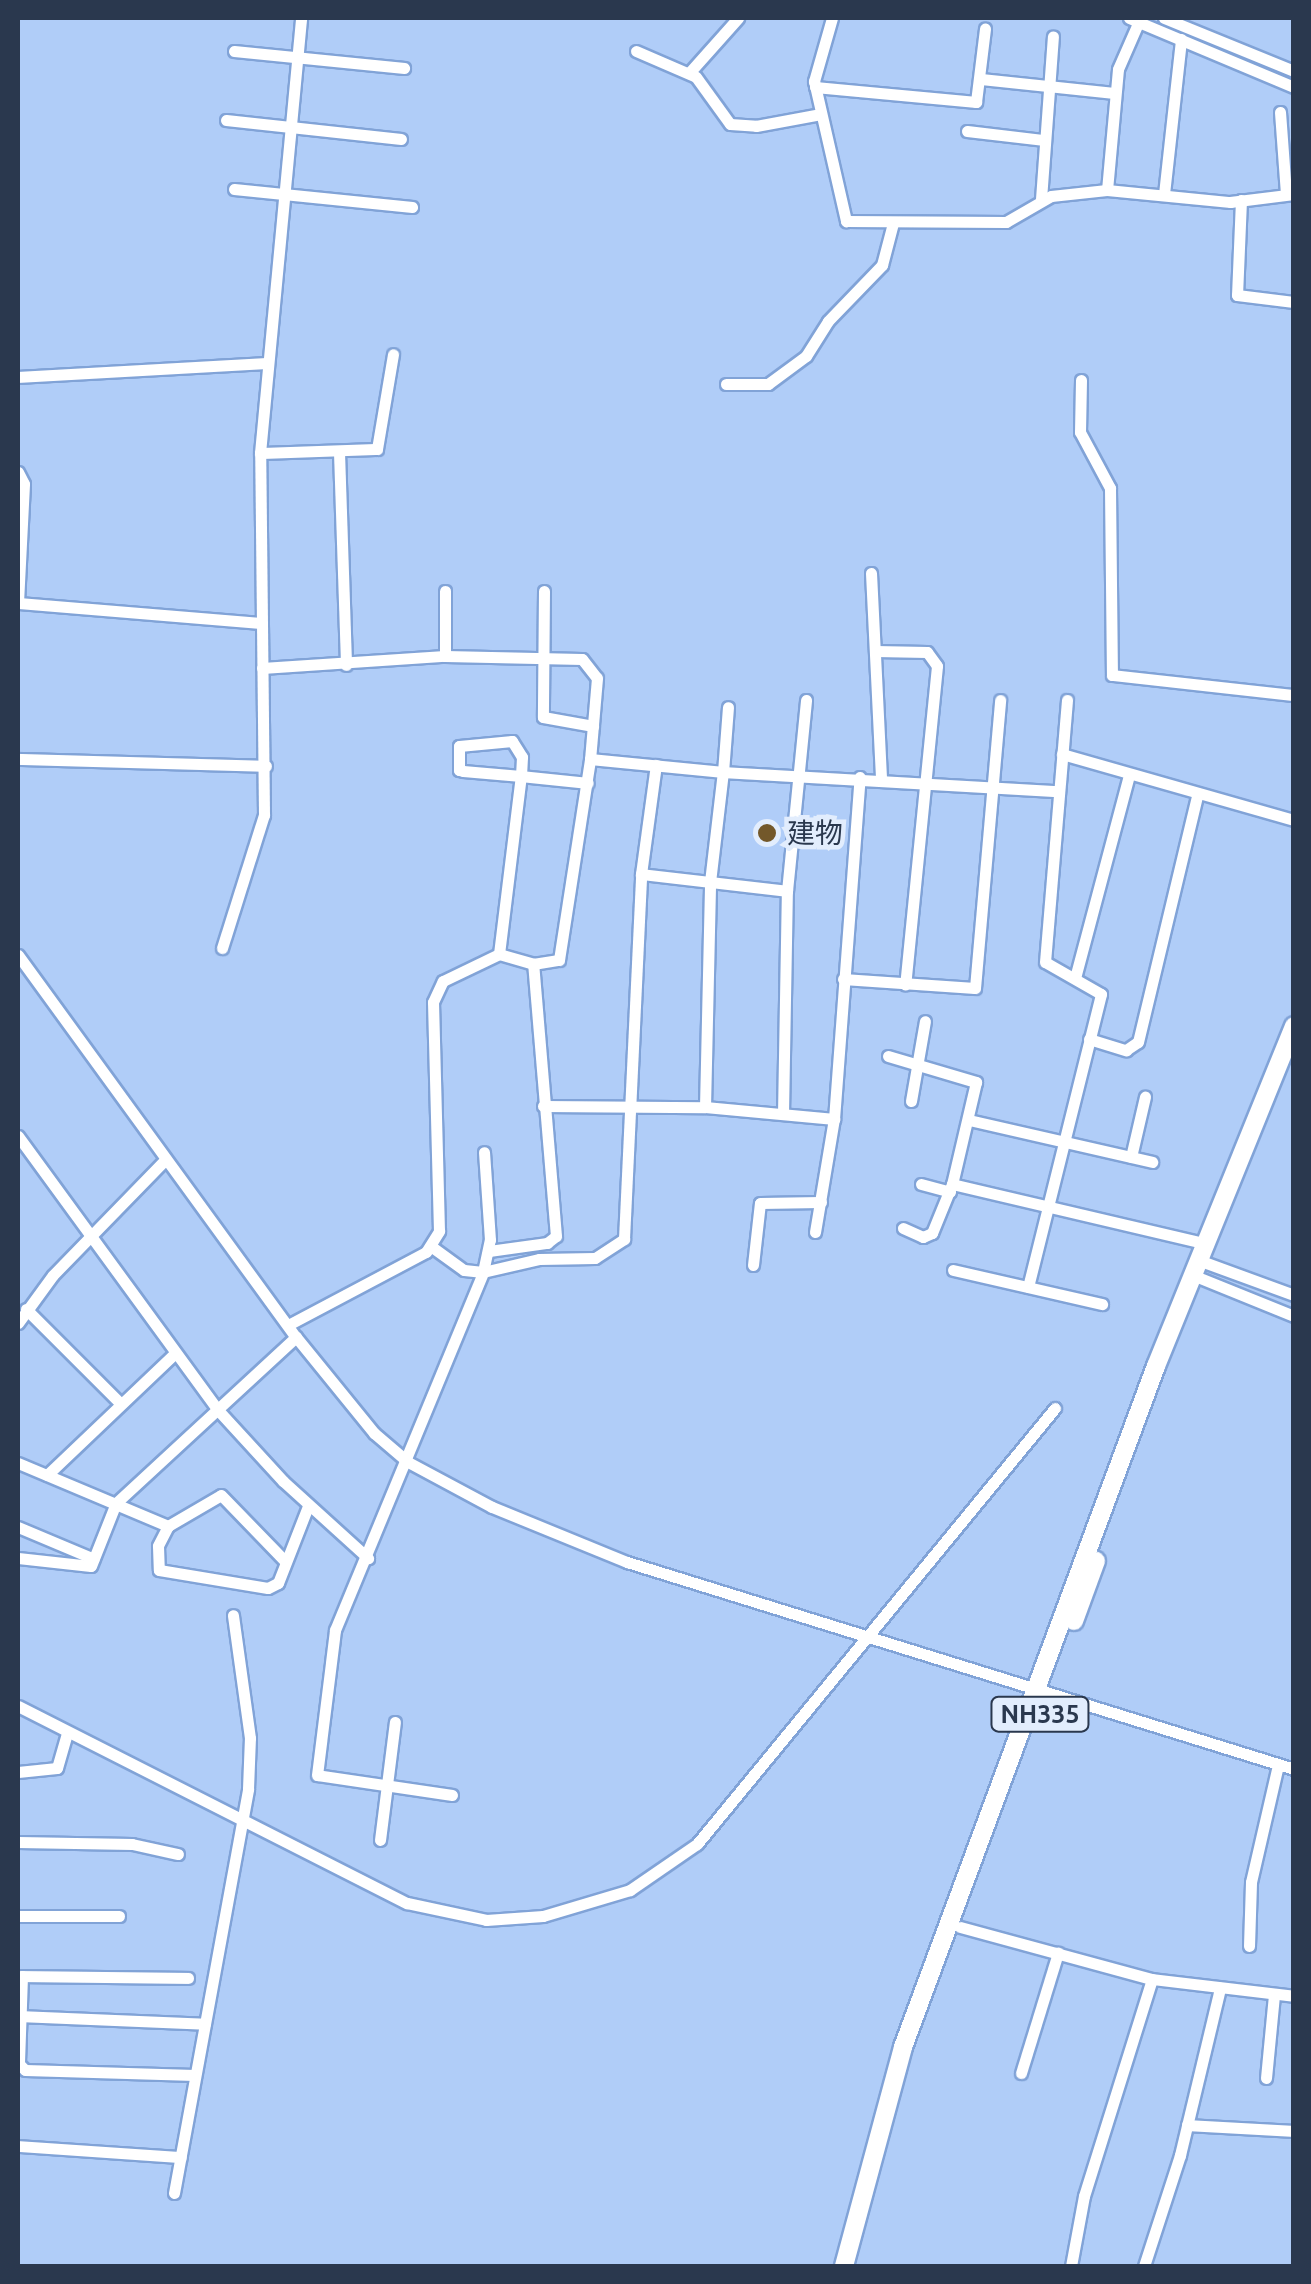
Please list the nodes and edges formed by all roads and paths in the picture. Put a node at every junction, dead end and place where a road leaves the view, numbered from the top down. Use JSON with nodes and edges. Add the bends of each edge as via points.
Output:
{"nodes":[{"id":1,"x":301,"y":18,"type":"edge"},
{"id":2,"x":738,"y":18,"type":"edge"},
{"id":3,"x":832,"y":18,"type":"edge"},
{"id":4,"x":1134,"y":19,"type":"edge"},
{"id":5,"x":1173,"y":19,"type":"edge"},
{"id":6,"x":985,"y":29,"type":"dead end"},
{"id":7,"x":1053,"y":36,"type":"dead end"},
{"id":8,"x":1181,"y":39,"type":"junction"},
{"id":9,"x":234,"y":51,"type":"dead end"},
{"id":10,"x":636,"y":51,"type":"dead end"},
{"id":11,"x":297,"y":56,"type":"junction"},
{"id":12,"x":404,"y":68,"type":"dead end"},
{"id":13,"x":1294,"y":71,"type":"edge"},
{"id":14,"x":689,"y":73,"type":"junction"},
{"id":15,"x":981,"y":79,"type":"junction"},
{"id":16,"x":1049,"y":87,"type":"junction"},
{"id":17,"x":1294,"y":87,"type":"edge"},
{"id":18,"x":815,"y":88,"type":"junction"},
{"id":19,"x":1114,"y":93,"type":"junction"},
{"id":20,"x":1280,"y":112,"type":"dead end"},
{"id":21,"x":822,"y":114,"type":"junction"},
{"id":22,"x":226,"y":120,"type":"dead end"},
{"id":23,"x":289,"y":125,"type":"junction"},
{"id":24,"x":967,"y":130,"type":"dead end"},
{"id":25,"x":401,"y":139,"type":"dead end"},
{"id":26,"x":1044,"y":140,"type":"junction"},
{"id":27,"x":234,"y":190,"type":"dead end"},
{"id":28,"x":1107,"y":190,"type":"junction"},
{"id":29,"x":282,"y":194,"type":"junction"},
{"id":30,"x":1164,"y":194,"type":"junction"},
{"id":31,"x":1290,"y":194,"type":"edge"},
{"id":32,"x":1041,"y":199,"type":"junction"},
{"id":33,"x":1241,"y":200,"type":"junction"},
{"id":34,"x":412,"y":207,"type":"dead end"},
{"id":35,"x":893,"y":223,"type":"junction"},
{"id":36,"x":1294,"y":302,"type":"edge"},
{"id":37,"x":393,"y":354,"type":"dead end"},
{"id":38,"x":266,"y":362,"type":"junction"},
{"id":39,"x":18,"y":377,"type":"edge"},
{"id":40,"x":1081,"y":380,"type":"dead end"},
{"id":41,"x":726,"y":384,"type":"dead end"},
{"id":42,"x":339,"y":452,"type":"junction"},
{"id":43,"x":260,"y":453,"type":"junction"},
{"id":44,"x":18,"y":472,"type":"edge"},
{"id":45,"x":870,"y":573,"type":"dead end"},
{"id":46,"x":544,"y":591,"type":"dead end"},
{"id":47,"x":445,"y":592,"type":"dead end"},
{"id":48,"x":18,"y":603,"type":"edge"},
{"id":49,"x":261,"y":623,"type":"junction"},
{"id":50,"x":874,"y":651,"type":"junction"},
{"id":51,"x":445,"y":656,"type":"junction"},
{"id":52,"x":543,"y":659,"type":"junction"},
{"id":53,"x":346,"y":664,"type":"junction"},
{"id":54,"x":262,"y":668,"type":"junction"},
{"id":55,"x":1294,"y":694,"type":"edge"},
{"id":56,"x":806,"y":700,"type":"dead end"},
{"id":57,"x":1000,"y":700,"type":"dead end"},
{"id":58,"x":1067,"y":700,"type":"dead end"},
{"id":59,"x":728,"y":707,"type":"dead end"},
{"id":60,"x":593,"y":726,"type":"junction"},
{"id":61,"x":1062,"y":754,"type":"junction"},
{"id":62,"x":590,"y":759,"type":"junction"},
{"id":63,"x":18,"y":760,"type":"edge"},
{"id":64,"x":266,"y":766,"type":"junction"},
{"id":65,"x":656,"y":766,"type":"junction"},
{"id":66,"x":722,"y":772,"type":"junction"},
{"id":67,"x":521,"y":776,"type":"junction"},
{"id":68,"x":798,"y":776,"type":"junction"},
{"id":69,"x":1130,"y":776,"type":"junction"},
{"id":70,"x":860,"y":778,"type":"junction"},
{"id":71,"x":881,"y":778,"type":"junction"},
{"id":72,"x":927,"y":780,"type":"junction"},
{"id":73,"x":588,"y":783,"type":"junction"},
{"id":74,"x":993,"y":785,"type":"junction"},
{"id":75,"x":1056,"y":791,"type":"junction"},
{"id":76,"x":1198,"y":792,"type":"junction"},
{"id":77,"x":1294,"y":820,"type":"edge"},
{"id":78,"x":641,"y":874,"type":"junction"},
{"id":79,"x":710,"y":882,"type":"junction"},
{"id":80,"x":787,"y":891,"type":"junction"},
{"id":81,"x":222,"y":948,"type":"dead end"},
{"id":82,"x":499,"y":954,"type":"junction"},
{"id":83,"x":18,"y":955,"type":"edge"},
{"id":84,"x":533,"y":964,"type":"junction"},
{"id":85,"x":1075,"y":978,"type":"junction"},
{"id":86,"x":843,"y":979,"type":"junction"},
{"id":87,"x":905,"y":984,"type":"junction"},
{"id":88,"x":925,"y":1021,"type":"dead end"},
{"id":89,"x":1294,"y":1026,"type":"edge"},
{"id":90,"x":1090,"y":1039,"type":"junction"},
{"id":91,"x":1289,"y":1052,"type":"edge"},
{"id":92,"x":888,"y":1056,"type":"dead end"},
{"id":93,"x":917,"y":1064,"type":"junction"},
{"id":94,"x":1145,"y":1097,"type":"dead end"},
{"id":95,"x":911,"y":1101,"type":"dead end"},
{"id":96,"x":629,"y":1104,"type":"junction"},
{"id":97,"x":543,"y":1106,"type":"junction"},
{"id":98,"x":705,"y":1107,"type":"junction"},
{"id":99,"x":783,"y":1114,"type":"junction"},
{"id":100,"x":834,"y":1119,"type":"junction"},
{"id":101,"x":969,"y":1120,"type":"junction"},
{"id":102,"x":18,"y":1136,"type":"edge"},
{"id":103,"x":1061,"y":1141,"type":"junction"},
{"id":104,"x":484,"y":1152,"type":"dead end"},
{"id":105,"x":1131,"y":1157,"type":"junction"},
{"id":106,"x":165,"y":1160,"type":"junction"},
{"id":107,"x":1152,"y":1162,"type":"dead end"},
{"id":108,"x":921,"y":1184,"type":"dead end"},
{"id":109,"x":951,"y":1188,"type":"junction"},
{"id":110,"x":820,"y":1202,"type":"junction"},
{"id":111,"x":1048,"y":1208,"type":"junction"},
{"id":112,"x":903,"y":1228,"type":"dead end"},
{"id":113,"x":816,"y":1232,"type":"dead end"},
{"id":114,"x":90,"y":1238,"type":"junction"},
{"id":115,"x":432,"y":1247,"type":"junction"},
{"id":116,"x":489,"y":1251,"type":"junction"},
{"id":117,"x":1201,"y":1260,"type":"junction"},
{"id":118,"x":754,"y":1265,"type":"dead end"},
{"id":119,"x":953,"y":1270,"type":"dead end"},
{"id":120,"x":483,"y":1272,"type":"junction"},
{"id":121,"x":1028,"y":1287,"type":"junction"},
{"id":122,"x":1294,"y":1295,"type":"edge"},
{"id":123,"x":1102,"y":1304,"type":"dead end"},
{"id":124,"x":26,"y":1309,"type":"junction"},
{"id":125,"x":1294,"y":1316,"type":"edge"},
{"id":126,"x":18,"y":1323,"type":"edge"},
{"id":127,"x":288,"y":1325,"type":"junction"},
{"id":128,"x":296,"y":1336,"type":"junction"},
{"id":129,"x":175,"y":1353,"type":"junction"},
{"id":130,"x":118,"y":1402,"type":"junction"},
{"id":131,"x":217,"y":1408,"type":"junction"},
{"id":132,"x":1056,"y":1408,"type":"dead end"},
{"id":133,"x":408,"y":1462,"type":"junction"},
{"id":134,"x":18,"y":1463,"type":"edge"},
{"id":135,"x":46,"y":1475,"type":"junction"},
{"id":136,"x":116,"y":1503,"type":"junction"},
{"id":137,"x":308,"y":1506,"type":"junction"},
{"id":138,"x":168,"y":1526,"type":"junction"},
{"id":139,"x":18,"y":1527,"type":"edge"},
{"id":140,"x":18,"y":1558,"type":"edge"},
{"id":141,"x":94,"y":1558,"type":"junction"},
{"id":142,"x":368,"y":1558,"type":"junction"},
{"id":143,"x":285,"y":1561,"type":"junction"},
{"id":144,"x":233,"y":1615,"type":"dead end"},
{"id":145,"x":864,"y":1638,"type":"junction"},
{"id":146,"x":1041,"y":1694,"type":"junction"},
{"id":147,"x":18,"y":1706,"type":"edge"},
{"id":148,"x":33,"y":1714,"type":"junction"},
{"id":149,"x":18,"y":1718,"type":"edge"},
{"id":150,"x":395,"y":1722,"type":"dead end"},
{"id":151,"x":67,"y":1732,"type":"junction"},
{"id":152,"x":1278,"y":1765,"type":"junction"},
{"id":153,"x":1294,"y":1769,"type":"edge"},
{"id":154,"x":18,"y":1772,"type":"edge"},
{"id":155,"x":386,"y":1787,"type":"junction"},
{"id":156,"x":452,"y":1795,"type":"dead end"},
{"id":157,"x":243,"y":1820,"type":"junction"},
{"id":158,"x":380,"y":1840,"type":"dead end"},
{"id":159,"x":18,"y":1842,"type":"edge"},
{"id":160,"x":178,"y":1854,"type":"dead end"},
{"id":161,"x":18,"y":1916,"type":"edge"},
{"id":162,"x":119,"y":1916,"type":"dead end"},
{"id":163,"x":960,"y":1927,"type":"junction"},
{"id":164,"x":1249,"y":1946,"type":"dead end"},
{"id":165,"x":1058,"y":1953,"type":"junction"},
{"id":166,"x":188,"y":1978,"type":"dead end"},
{"id":167,"x":1152,"y":1979,"type":"junction"},
{"id":168,"x":18,"y":1984,"type":"edge"},
{"id":169,"x":1220,"y":1988,"type":"junction"},
{"id":170,"x":1274,"y":1995,"type":"junction"},
{"id":171,"x":1294,"y":1996,"type":"edge"},
{"id":172,"x":18,"y":2016,"type":"edge"},
{"id":173,"x":204,"y":2024,"type":"junction"},
{"id":174,"x":1021,"y":2073,"type":"dead end"},
{"id":175,"x":900,"y":2074,"type":"junction"},
{"id":176,"x":194,"y":2075,"type":"junction"},
{"id":177,"x":1266,"y":2078,"type":"dead end"},
{"id":178,"x":1187,"y":2124,"type":"junction"},
{"id":179,"x":1294,"y":2131,"type":"edge"},
{"id":180,"x":18,"y":2146,"type":"edge"},
{"id":181,"x":181,"y":2157,"type":"junction"},
{"id":182,"x":174,"y":2193,"type":"dead end"},
{"id":183,"x":844,"y":2266,"type":"edge"},
{"id":184,"x":1071,"y":2266,"type":"edge"},
{"id":185,"x":1144,"y":2266,"type":"edge"}],
"edges":[{"from":1,"to":11,"type":"street"},
{"from":2,"to":14,"type":"street"},
{"from":3,"to":18,"type":"street"},
{"from":4,"to":8,"type":"street"},
{"from":4,"to":19,"type":"street"},
{"from":5,"to":13,"type":"street"},
{"from":6,"to":15,"type":"street"},
{"from":7,"to":16,"type":"street"},
{"from":8,"to":17,"type":"street"},
{"from":8,"to":30,"type":"street"},
{"from":9,"to":11,"type":"street"},
{"from":10,"to":14,"type":"street"},
{"from":11,"to":12,"type":"street"},
{"from":11,"to":23,"type":"street"},
{"from":14,"to":21,"type":"street","via":[[730,124]]},
{"from":15,"to":16,"type":"street"},
{"from":15,"to":18,"type":"street","via":[[980,97],[969,104]]},
{"from":16,"to":19,"type":"street"},
{"from":16,"to":26,"type":"street"},
{"from":18,"to":21,"type":"street"},
{"from":19,"to":28,"type":"street"},
{"from":20,"to":31,"type":"street"},
{"from":21,"to":35,"type":"street","via":[[841,215],[856,223]]},
{"from":22,"to":23,"type":"street"},
{"from":23,"to":25,"type":"street"},
{"from":23,"to":29,"type":"street"},
{"from":24,"to":26,"type":"street"},
{"from":26,"to":32,"type":"street"},
{"from":27,"to":29,"type":"street"},
{"from":28,"to":30,"type":"street"},
{"from":28,"to":32,"type":"street"},
{"from":29,"to":34,"type":"street"},
{"from":29,"to":38,"type":"street"},
{"from":30,"to":33,"type":"street"},
{"from":31,"to":33,"type":"street"},
{"from":32,"to":35,"type":"street","via":[[1006,222]]},
{"from":33,"to":36,"type":"street","via":[[1238,295]]},
{"from":35,"to":41,"type":"street","via":[[882,265],[828,321],[806,356],[768,384]]},
{"from":37,"to":42,"type":"street","via":[[382,445]]},
{"from":38,"to":39,"type":"street"},
{"from":38,"to":43,"type":"street"},
{"from":40,"to":55,"type":"street","via":[[1080,432],[1110,488],[1112,675]]},
{"from":42,"to":43,"type":"street"},
{"from":42,"to":53,"type":"street"},
{"from":43,"to":49,"type":"street"},
{"from":44,"to":48,"type":"street","via":[[24,484]]},
{"from":45,"to":50,"type":"street"},
{"from":46,"to":52,"type":"street"},
{"from":47,"to":51,"type":"street"},
{"from":48,"to":49,"type":"street"},
{"from":49,"to":54,"type":"street"},
{"from":50,"to":71,"type":"street"},
{"from":50,"to":72,"type":"street","via":[[927,652],[936,659]]},
{"from":51,"to":52,"type":"street"},
{"from":51,"to":53,"type":"street"},
{"from":52,"to":60,"type":"street","via":[[542,717]]},
{"from":52,"to":60,"type":"street","via":[[582,660],[595,670]]},
{"from":53,"to":54,"type":"street"},
{"from":54,"to":64,"type":"street"},
{"from":56,"to":68,"type":"street"},
{"from":57,"to":74,"type":"street"},
{"from":58,"to":61,"type":"street"},
{"from":59,"to":66,"type":"street"},
{"from":60,"to":62,"type":"street"},
{"from":61,"to":69,"type":"street"},
{"from":61,"to":75,"type":"street"},
{"from":62,"to":65,"type":"street"},
{"from":62,"to":73,"type":"street"},
{"from":63,"to":64,"type":"street"},
{"from":64,"to":81,"type":"street","via":[[264,815]]},
{"from":65,"to":66,"type":"street"},
{"from":65,"to":78,"type":"street"},
{"from":66,"to":68,"type":"street"},
{"from":66,"to":79,"type":"street"},
{"from":67,"to":67,"type":"street","via":[[521,750],[512,741],[458,746],[459,770]]},
{"from":67,"to":73,"type":"street"},
{"from":67,"to":82,"type":"street"},
{"from":68,"to":70,"type":"street"},
{"from":68,"to":80,"type":"street"},
{"from":69,"to":76,"type":"street"},
{"from":69,"to":85,"type":"street"},
{"from":70,"to":71,"type":"street"},
{"from":70,"to":86,"type":"street"},
{"from":71,"to":72,"type":"street"},
{"from":72,"to":74,"type":"street"},
{"from":72,"to":87,"type":"street"},
{"from":73,"to":84,"type":"street","via":[[562,953],[554,963]]},
{"from":74,"to":75,"type":"street"},
{"from":74,"to":87,"type":"street","via":[[975,988]]},
{"from":75,"to":85,"type":"street","via":[[1044,950],[1048,968]]},
{"from":76,"to":77,"type":"street"},
{"from":76,"to":90,"type":"street","via":[[1138,1042],[1126,1050]]},
{"from":78,"to":79,"type":"street"},
{"from":78,"to":96,"type":"street"},
{"from":79,"to":80,"type":"street"},
{"from":79,"to":98,"type":"street"},
{"from":80,"to":99,"type":"street"},
{"from":82,"to":84,"type":"street"},
{"from":82,"to":115,"type":"street","via":[[436,989],[440,1231]]},
{"from":83,"to":106,"type":"street"},
{"from":84,"to":97,"type":"street"},
{"from":85,"to":90,"type":"street","via":[[1101,994]]},
{"from":86,"to":87,"type":"street"},
{"from":86,"to":100,"type":"street"},
{"from":88,"to":93,"type":"street"},
{"from":89,"to":91,"type":"highway","number":"NH335"},
{"from":90,"to":103,"type":"street"},
{"from":91,"to":117,"type":"highway","number":"NH335"},
{"from":92,"to":93,"type":"street"},
{"from":93,"to":95,"type":"street"},
{"from":93,"to":101,"type":"street","via":[[974,1079]]},
{"from":94,"to":105,"type":"street"},
{"from":96,"to":97,"type":"street"},
{"from":96,"to":98,"type":"street"},
{"from":96,"to":120,"type":"street","via":[[618,1248],[594,1258],[539,1259]]},
{"from":97,"to":116,"type":"street","via":[[556,1236]]},
{"from":98,"to":99,"type":"street"},
{"from":99,"to":100,"type":"street"},
{"from":100,"to":110,"type":"street"},
{"from":101,"to":103,"type":"street"},
{"from":101,"to":109,"type":"street"},
{"from":102,"to":114,"type":"street"},
{"from":103,"to":105,"type":"street"},
{"from":103,"to":111,"type":"street"},
{"from":104,"to":116,"type":"street"},
{"from":105,"to":107,"type":"street"},
{"from":106,"to":114,"type":"street"},
{"from":106,"to":127,"type":"street"},
{"from":108,"to":109,"type":"street"},
{"from":109,"to":111,"type":"street"},
{"from":109,"to":112,"type":"street","via":[[930,1236]]},
{"from":110,"to":113,"type":"street"},
{"from":110,"to":118,"type":"street","via":[[760,1203]]},
{"from":111,"to":117,"type":"street"},
{"from":111,"to":121,"type":"street"},
{"from":114,"to":124,"type":"street"},
{"from":114,"to":129,"type":"street"},
{"from":115,"to":120,"type":"street","via":[[464,1270]]},
{"from":115,"to":127,"type":"street"},
{"from":116,"to":120,"type":"street"},
{"from":117,"to":122,"type":"street"},
{"from":117,"to":125,"type":"street"},
{"from":117,"to":146,"type":"highway","number":"NH335"},
{"from":119,"to":121,"type":"street"},
{"from":120,"to":133,"type":"street","via":[[423,1404]]},
{"from":121,"to":123,"type":"street"},
{"from":124,"to":126,"type":"street"},
{"from":124,"to":130,"type":"street"},
{"from":127,"to":128,"type":"street"},
{"from":128,"to":131,"type":"street"},
{"from":128,"to":133,"type":"street","via":[[374,1433]]},
{"from":129,"to":130,"type":"street"},
{"from":129,"to":131,"type":"street"},
{"from":130,"to":135,"type":"street"},
{"from":131,"to":136,"type":"street"},
{"from":131,"to":137,"type":"street"},
{"from":132,"to":145,"type":"street"},
{"from":133,"to":142,"type":"street"},
{"from":133,"to":145,"type":"street","via":[[597,1552]]},
{"from":134,"to":135,"type":"street"},
{"from":135,"to":136,"type":"street"},
{"from":136,"to":138,"type":"street"},
{"from":136,"to":141,"type":"street"},
{"from":137,"to":142,"type":"street"},
{"from":137,"to":143,"type":"street"},
{"from":138,"to":143,"type":"street","via":[[220,1495]]},
{"from":138,"to":143,"type":"street","via":[[155,1561],[165,1573],[268,1588],[278,1583]]},
{"from":139,"to":141,"type":"street"},
{"from":140,"to":141,"type":"street","via":[[83,1570]]},
{"from":142,"to":155,"type":"street","via":[[334,1630],[316,1770],[323,1780]]},
{"from":144,"to":157,"type":"street","via":[[250,1738]]},
{"from":145,"to":146,"type":"street"},
{"from":145,"to":157,"type":"street","via":[[697,1844],[630,1890],[542,1916],[486,1920],[441,1914]]},
{"from":146,"to":152,"type":"street"},
{"from":146,"to":163,"type":"highway","number":"NH335"},
{"from":146,"to":175,"type":"highway","number":"NH335","via":[[903,2047]]},
{"from":147,"to":148,"type":"street"},
{"from":148,"to":149,"type":"street"},
{"from":148,"to":151,"type":"street"},
{"from":150,"to":155,"type":"street"},
{"from":151,"to":154,"type":"street","via":[[56,1768]]},
{"from":151,"to":157,"type":"street"},
{"from":152,"to":153,"type":"street"},
{"from":152,"to":164,"type":"street","via":[[1251,1882]]},
{"from":155,"to":156,"type":"street"},
{"from":155,"to":158,"type":"street"},
{"from":157,"to":173,"type":"street"},
{"from":159,"to":160,"type":"street","via":[[132,1844]]},
{"from":161,"to":162,"type":"street"},
{"from":163,"to":165,"type":"street"},
{"from":163,"to":175,"type":"highway","number":"NH335"},
{"from":165,"to":167,"type":"street"},
{"from":165,"to":174,"type":"street"},
{"from":166,"to":168,"type":"street","via":[[26,1976]]},
{"from":167,"to":169,"type":"street"},
{"from":167,"to":184,"type":"street","via":[[1084,2196]]},
{"from":168,"to":172,"type":"street"},
{"from":169,"to":170,"type":"street"},
{"from":169,"to":178,"type":"street"},
{"from":170,"to":171,"type":"street"},
{"from":170,"to":177,"type":"street"},
{"from":172,"to":173,"type":"street"},
{"from":172,"to":176,"type":"street","via":[[21,2069]]},
{"from":173,"to":176,"type":"street"},
{"from":175,"to":183,"type":"highway","number":"NH335"},
{"from":176,"to":181,"type":"street"},
{"from":178,"to":179,"type":"street"},
{"from":178,"to":185,"type":"street"},
{"from":180,"to":181,"type":"street"},
{"from":181,"to":182,"type":"street"}]}
